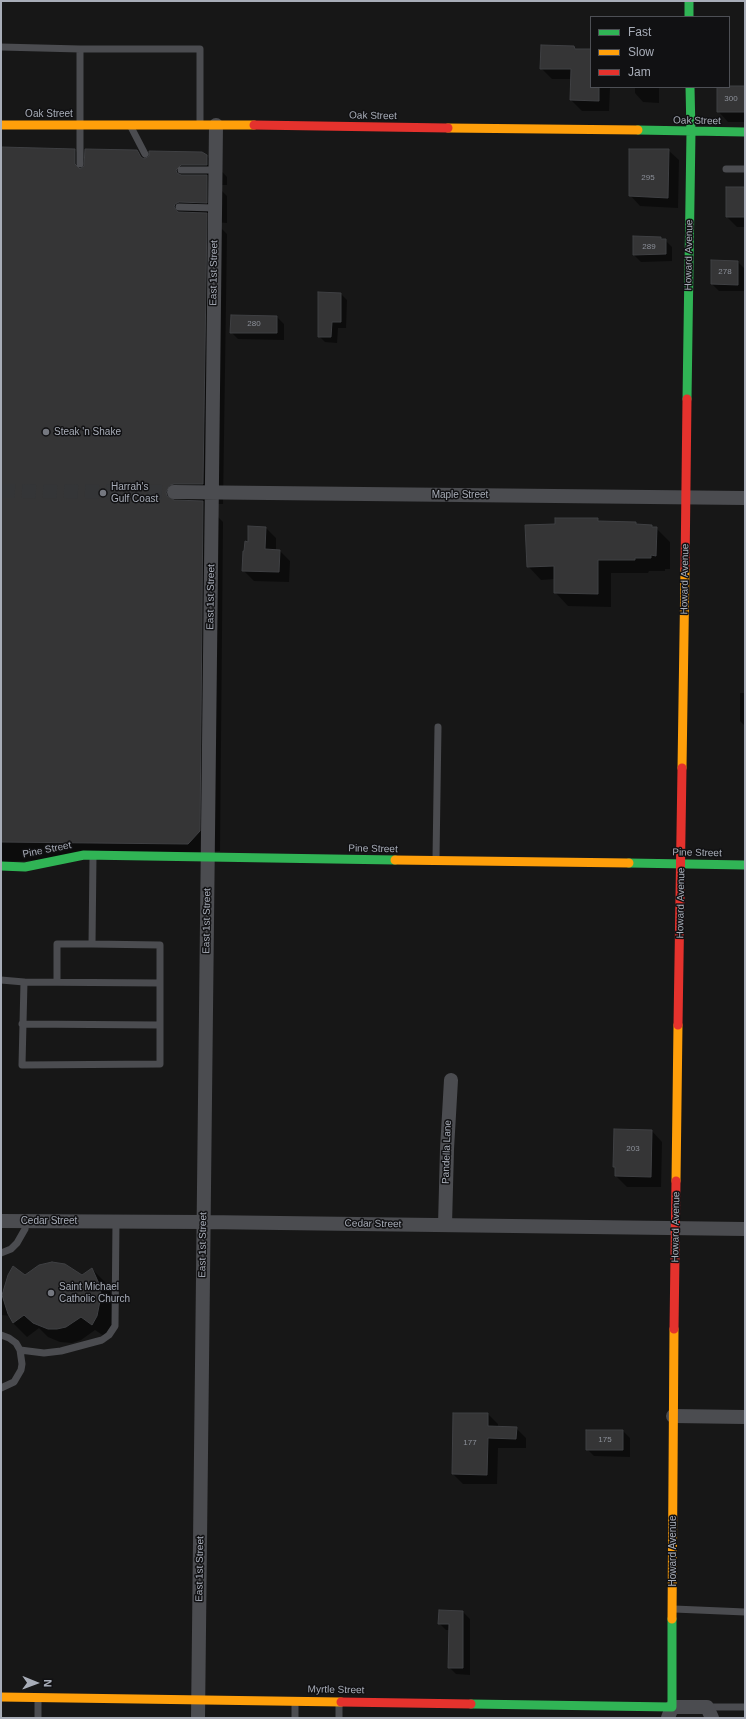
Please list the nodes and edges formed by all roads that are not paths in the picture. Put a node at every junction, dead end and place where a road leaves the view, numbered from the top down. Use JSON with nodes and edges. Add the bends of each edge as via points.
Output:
{"nodes":[{"id":1,"x":689,"y":1,"type":"edge"},
{"id":2,"x":689,"y":16,"type":"edge"},
{"id":3,"x":1,"y":47,"type":"edge"},
{"id":4,"x":80,"y":49,"type":"junction"},
{"id":5,"x":690,"y":88,"type":"edge"},
{"id":6,"x":200,"y":124,"type":"junction"},
{"id":7,"x":1,"y":125,"type":"edge"},
{"id":8,"x":80,"y":125,"type":"junction"},
{"id":9,"x":130,"y":125,"type":"junction"},
{"id":10,"x":216,"y":125,"type":"junction"},
{"id":11,"x":691,"y":132,"type":"junction"},
{"id":12,"x":745,"y":132,"type":"edge"},
{"id":13,"x":145,"y":154,"type":"dead end"},
{"id":14,"x":80,"y":164,"type":"dead end"},
{"id":15,"x":726,"y":169,"type":"dead end"},
{"id":16,"x":745,"y":169,"type":"edge"},
{"id":17,"x":181,"y":170,"type":"dead end"},
{"id":18,"x":215,"y":170,"type":"junction"},
{"id":19,"x":179,"y":207,"type":"dead end"},
{"id":20,"x":215,"y":208,"type":"junction"},
{"id":21,"x":174,"y":492,"type":"tunnel mouth"},
{"id":22,"x":212,"y":493,"type":"junction"},
{"id":23,"x":686,"y":497,"type":"junction"},
{"id":24,"x":745,"y":498,"type":"edge"},
{"id":25,"x":438,"y":727,"type":"dead end"},
{"id":26,"x":93,"y":855,"type":"junction"},
{"id":27,"x":208,"y":857,"type":"junction"},
{"id":28,"x":436,"y":860,"type":"junction"},
{"id":29,"x":681,"y":864,"type":"junction"},
{"id":30,"x":745,"y":864,"type":"edge"},
{"id":31,"x":1,"y":866,"type":"edge"},
{"id":32,"x":92,"y":944,"type":"junction"},
{"id":33,"x":1,"y":980,"type":"edge"},
{"id":34,"x":24,"y":982,"type":"junction"},
{"id":35,"x":57,"y":982,"type":"junction"},
{"id":36,"x":160,"y":984,"type":"junction"},
{"id":37,"x":22,"y":1024,"type":"junction"},
{"id":38,"x":160,"y":1025,"type":"junction"},
{"id":39,"x":451,"y":1080,"type":"dead end"},
{"id":40,"x":1,"y":1221,"type":"edge"},
{"id":41,"x":26,"y":1221,"type":"junction"},
{"id":42,"x":116,"y":1221,"type":"junction"},
{"id":43,"x":204,"y":1222,"type":"junction"},
{"id":44,"x":446,"y":1225,"type":"junction"},
{"id":45,"x":676,"y":1227,"type":"junction"},
{"id":46,"x":745,"y":1228,"type":"edge"},
{"id":47,"x":1,"y":1253,"type":"edge"},
{"id":48,"x":1,"y":1335,"type":"edge"},
{"id":49,"x":20,"y":1350,"type":"junction"},
{"id":50,"x":1,"y":1388,"type":"edge"},
{"id":51,"x":673,"y":1416,"type":"junction"},
{"id":52,"x":745,"y":1416,"type":"edge"},
{"id":53,"x":672,"y":1609,"type":"junction"},
{"id":54,"x":745,"y":1612,"type":"edge"},
{"id":55,"x":1,"y":1697,"type":"edge"},
{"id":56,"x":38,"y":1698,"type":"junction"},
{"id":57,"x":198,"y":1699,"type":"junction"},
{"id":58,"x":295,"y":1701,"type":"junction"},
{"id":59,"x":339,"y":1701,"type":"junction"},
{"id":60,"x":745,"y":1707,"type":"edge"},
{"id":61,"x":670,"y":1712,"type":"edge"},
{"id":62,"x":710,"y":1713,"type":"edge"},
{"id":63,"x":38,"y":1718,"type":"edge"},
{"id":64,"x":198,"y":1718,"type":"edge"},
{"id":65,"x":295,"y":1718,"type":"edge"},
{"id":66,"x":339,"y":1718,"type":"edge"}],
"edges":[{"from":1,"to":2,"type":"main road"},
{"from":3,"to":4,"type":"lane"},
{"from":4,"to":6,"type":"lane","via":[[200,49]]},
{"from":4,"to":8,"type":"lane"},
{"from":5,"to":11,"type":"main road","name":"Howard Avenue"},
{"from":6,"to":9,"type":"main road","name":"Oak Street"},
{"from":6,"to":10,"type":"main road","name":"Oak Street"},
{"from":7,"to":8,"type":"main road","name":"Oak Street"},
{"from":8,"to":9,"type":"main road","name":"Oak Street"},
{"from":8,"to":14,"type":"lane"},
{"from":9,"to":13,"type":"lane"},
{"from":10,"to":11,"type":"main road","name":"Oak Street"},
{"from":10,"to":18,"type":"street","name":"East 1st Street"},
{"from":11,"to":12,"type":"main road","name":"Oak Street"},
{"from":11,"to":23,"type":"main road","name":"Howard Avenue"},
{"from":15,"to":16,"type":"lane"},
{"from":17,"to":18,"type":"lane"},
{"from":18,"to":20,"type":"street","name":"East 1st Street"},
{"from":19,"to":20,"type":"lane"},
{"from":20,"to":22,"type":"street","name":"East 1st Street"},
{"from":21,"to":22,"type":"street","name":"Maple Street"},
{"from":22,"to":23,"type":"street","name":"Maple Street"},
{"from":22,"to":27,"type":"street","name":"East 1st Street"},
{"from":23,"to":24,"type":"street","name":"Maple Street"},
{"from":23,"to":29,"type":"main road","name":"Howard Avenue"},
{"from":25,"to":28,"type":"lane"},
{"from":26,"to":27,"type":"main road","name":"Pine Street"},
{"from":26,"to":31,"type":"main road","name":"Pine Street","via":[[25,867]]},
{"from":26,"to":32,"type":"lane"},
{"from":27,"to":28,"type":"main road","name":"Pine Street"},
{"from":27,"to":43,"type":"street","name":"East 1st Street"},
{"from":28,"to":29,"type":"main road","name":"Pine Street"},
{"from":29,"to":30,"type":"main road","name":"Pine Street"},
{"from":29,"to":45,"type":"main road","name":"Howard Avenue"},
{"from":32,"to":35,"type":"lane","via":[[57,944]]},
{"from":32,"to":36,"type":"lane","via":[[160,945]]},
{"from":33,"to":34,"type":"lane"},
{"from":34,"to":35,"type":"lane"},
{"from":34,"to":37,"type":"lane"},
{"from":35,"to":36,"type":"lane"},
{"from":36,"to":38,"type":"lane"},
{"from":37,"to":38,"type":"lane"},
{"from":37,"to":38,"type":"lane","via":[[22,1064],[160,1064]]},
{"from":39,"to":44,"type":"street","name":"Pandella Lane"},
{"from":40,"to":41,"type":"street","name":"Cedar Street"},
{"from":41,"to":42,"type":"street","name":"Cedar Street"},
{"from":41,"to":47,"type":"lane","via":[[25,1229],[17,1243]]},
{"from":42,"to":43,"type":"street","name":"Cedar Street"},
{"from":42,"to":49,"type":"lane","via":[[115,1326],[109,1335],[102,1340],[61,1351],[44,1353]]},
{"from":43,"to":44,"type":"street","name":"Cedar Street"},
{"from":43,"to":57,"type":"street","name":"East 1st Street"},
{"from":44,"to":45,"type":"street","name":"Cedar Street"},
{"from":45,"to":46,"type":"street","name":"Cedar Street"},
{"from":45,"to":51,"type":"main road","name":"Howard Avenue"},
{"from":48,"to":49,"type":"lane","via":[[16,1343]]},
{"from":49,"to":50,"type":"lane","via":[[22,1364],[18,1376],[8,1386]]},
{"from":51,"to":52,"type":"street"},
{"from":51,"to":53,"type":"main road","name":"Howard Avenue"},
{"from":53,"to":54,"type":"lane"},
{"from":53,"to":61,"type":"main road","name":"Howard Avenue"},
{"from":55,"to":56,"type":"main road","name":"Myrtle Street"},
{"from":56,"to":57,"type":"main road","name":"Myrtle Street"},
{"from":56,"to":63,"type":"lane"},
{"from":57,"to":58,"type":"main road","name":"Myrtle Street"},
{"from":57,"to":64,"type":"street","name":"East 1st Street"},
{"from":58,"to":59,"type":"main road","name":"Myrtle Street"},
{"from":58,"to":65,"type":"lane"},
{"from":59,"to":61,"type":"main road","name":"Myrtle Street"},
{"from":59,"to":66,"type":"lane"},
{"from":60,"to":62,"type":"lane"},
{"from":61,"to":62,"type":"street"}]}
